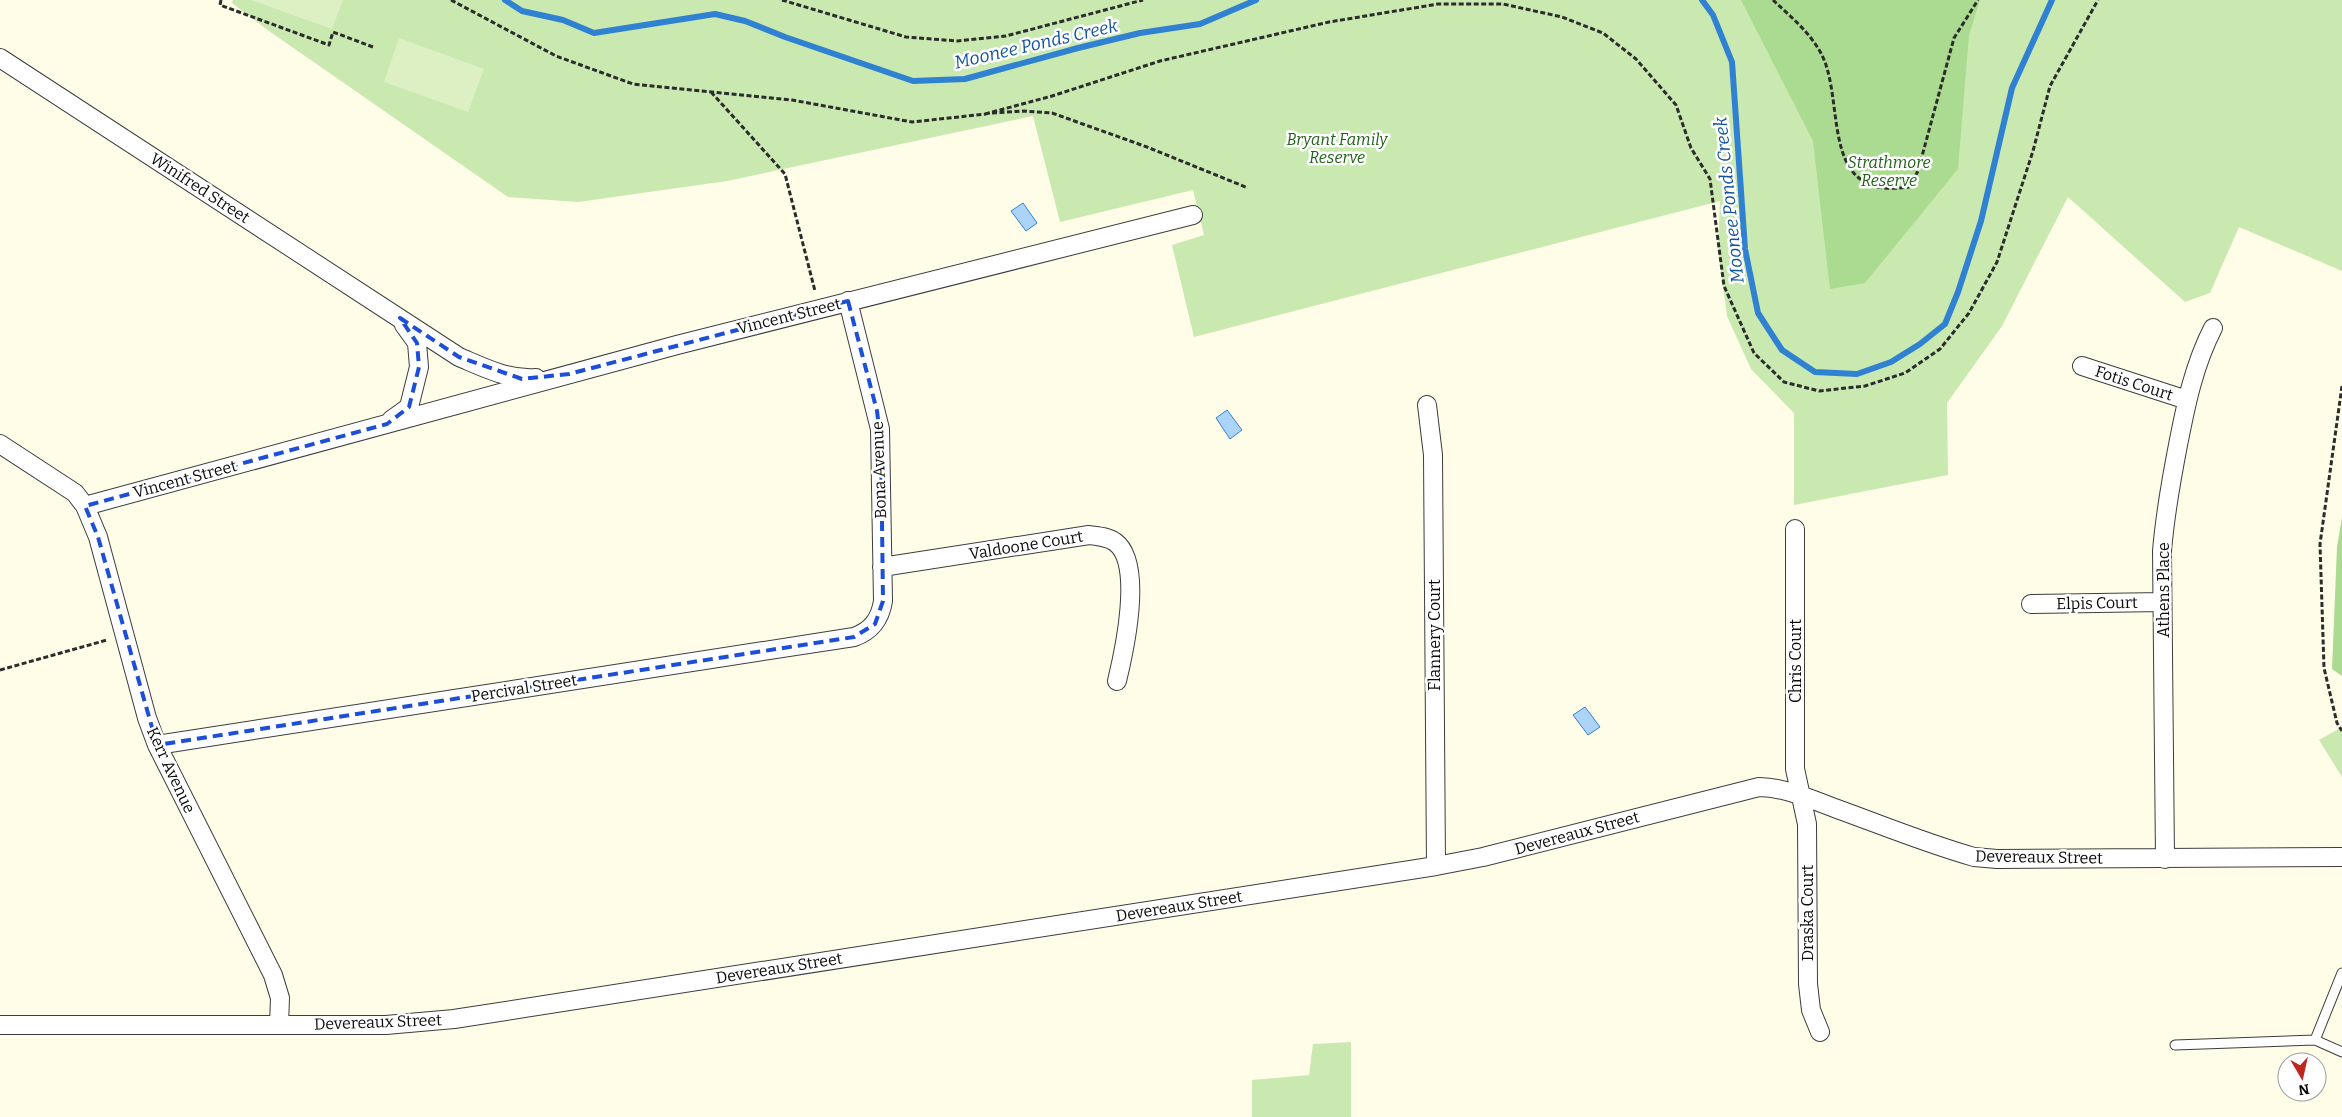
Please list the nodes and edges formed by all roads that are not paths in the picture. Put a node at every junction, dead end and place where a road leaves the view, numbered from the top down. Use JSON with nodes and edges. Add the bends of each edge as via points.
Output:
{"nodes":[{"id":1,"x":0,"y":58,"type":"edge"},
{"id":2,"x":1193,"y":215,"type":"dead end"},
{"id":3,"x":848,"y":301,"type":"junction"},
{"id":4,"x":400,"y":318,"type":"junction"},
{"id":5,"x":2213,"y":328,"type":"dead end"},
{"id":6,"x":2082,"y":366,"type":"dead end"},
{"id":7,"x":419,"y":367,"type":"joint"},
{"id":8,"x":569,"y":374,"type":"junction"},
{"id":9,"x":2187,"y":400,"type":"junction"},
{"id":10,"x":1427,"y":405,"type":"dead end"},
{"id":11,"x":387,"y":424,"type":"junction"},
{"id":12,"x":0,"y":444,"type":"edge"},
{"id":13,"x":85,"y":506,"type":"junction"},
{"id":14,"x":1795,"y":529,"type":"dead end"},
{"id":15,"x":882,"y":567,"type":"junction"},
{"id":16,"x":2162,"y":602,"type":"junction"},
{"id":17,"x":2031,"y":604,"type":"dead end"},
{"id":18,"x":881,"y":614,"type":"joint"},
{"id":19,"x":1117,"y":681,"type":"dead end"},
{"id":20,"x":157,"y":745,"type":"junction"},
{"id":21,"x":1799,"y":793,"type":"junction"},
{"id":22,"x":2342,"y":857,"type":"edge"},
{"id":23,"x":2165,"y":859,"type":"junction"},
{"id":24,"x":1436,"y":866,"type":"junction"},
{"id":25,"x":2342,"y":973,"type":"edge"},
{"id":26,"x":0,"y":1025,"type":"edge"},
{"id":27,"x":280,"y":1025,"type":"junction"},
{"id":28,"x":1820,"y":1032,"type":"dead end"},
{"id":29,"x":2315,"y":1040,"type":"junction"},
{"id":30,"x":2175,"y":1045,"type":"dead end"},
{"id":31,"x":2342,"y":1052,"type":"edge"}],
"edges":[{"from":1,"to":4,"type":"street","name":"Winifred Street"},
{"from":2,"to":3,"type":"street","name":"Vincent Street"},
{"from":3,"to":8,"type":"street","name":"Vincent Street"},
{"from":3,"to":15,"type":"street","name":"Bona Avenue","via":[[880,429]]},
{"from":4,"to":7,"type":"street","name":"Winifred Street","via":[[417,343]]},
{"from":4,"to":8,"type":"street","name":"Winifred Street","via":[[460,357],[504,376],[522,379]]},
{"from":5,"to":9,"type":"street","name":"Athens Place","via":[[2199,355]]},
{"from":6,"to":9,"type":"street","name":"Fotis Court"},
{"from":7,"to":11,"type":"street","name":"Vincent Street","via":[[408,406]]},
{"from":8,"to":11,"type":"street","name":"Vincent Street"},
{"from":9,"to":16,"type":"street","name":"Athens Place","via":[[2165,511]]},
{"from":10,"to":24,"type":"street","name":"Flannery Court","via":[[1432,455]]},
{"from":11,"to":13,"type":"street","name":"Vincent Street"},
{"from":12,"to":13,"type":"street","via":[[75,493]]},
{"from":13,"to":20,"type":"street","name":"Kerr Avenue","via":[[98,537]]},
{"from":14,"to":21,"type":"street","name":"Chris Court","via":[[1795,769]]},
{"from":15,"to":18,"type":"street","name":"Bona Avenue"},
{"from":15,"to":19,"type":"street","name":"Valdoone Court","via":[[1089,535],[1115,542],[1123,551],[1130,588],[1128,636]]},
{"from":16,"to":17,"type":"street","name":"Elpis Court"},
{"from":16,"to":23,"type":"street","name":"Athens Place"},
{"from":18,"to":20,"type":"street","name":"Percival Street","via":[[866,633],[854,637]]},
{"from":20,"to":27,"type":"street","name":"Kerr Avenue","via":[[273,975],[280,998]]},
{"from":21,"to":23,"type":"street","name":"Devereaux Street","via":[[1974,857]]},
{"from":21,"to":24,"type":"street","name":"Devereaux Street","via":[[1775,787],[1739,790],[1483,857]]},
{"from":21,"to":28,"type":"street","name":"Draska Court","via":[[1807,824],[1808,984],[1811,1010]]},
{"from":22,"to":23,"type":"street","name":"Devereaux Street"},
{"from":24,"to":27,"type":"street","name":"Devereaux Street","via":[[454,1019],[386,1024]]},
{"from":25,"to":29,"type":"lane"},
{"from":26,"to":27,"type":"street","name":"Devereaux Street"},
{"from":29,"to":30,"type":"lane"},
{"from":29,"to":31,"type":"lane"}]}
